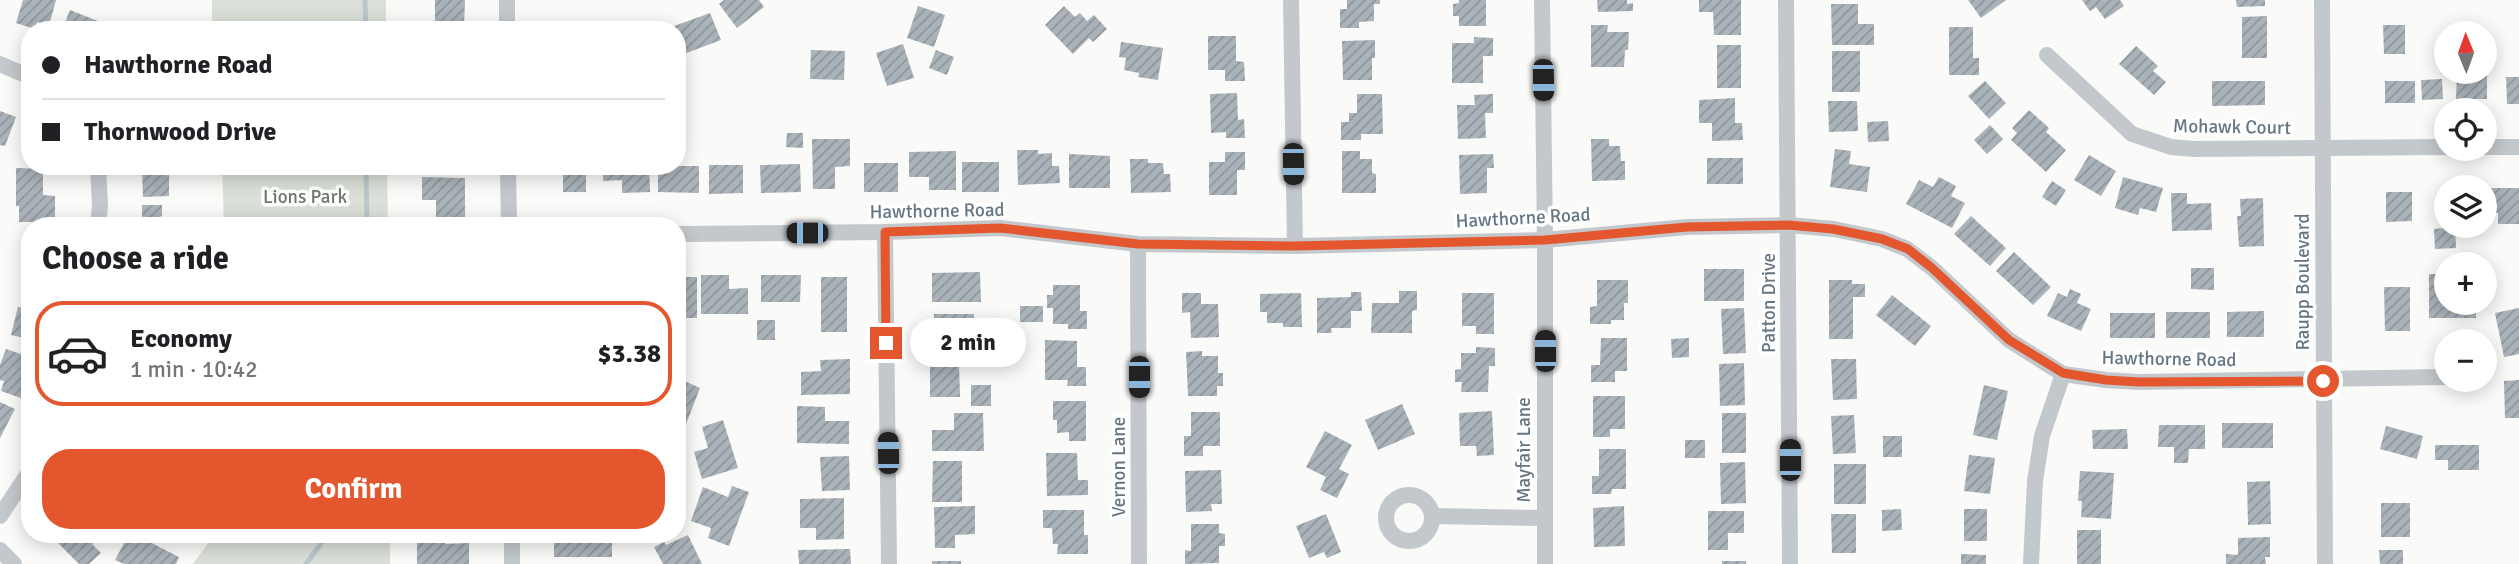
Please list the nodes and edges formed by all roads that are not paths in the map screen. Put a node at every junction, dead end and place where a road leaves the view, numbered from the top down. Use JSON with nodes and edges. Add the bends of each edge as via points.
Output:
{"nodes":[{"id":1,"x":507,"y":0,"type":"edge"},
{"id":2,"x":1291,"y":0,"type":"edge"},
{"id":3,"x":1542,"y":0,"type":"edge"},
{"id":4,"x":1786,"y":0,"type":"edge"},
{"id":5,"x":2322,"y":0,"type":"edge"},
{"id":6,"x":507,"y":21,"type":"edge"},
{"id":7,"x":2047,"y":55,"type":"dead end"},
{"id":8,"x":0,"y":64,"type":"edge"},
{"id":9,"x":21,"y":73,"type":"edge"},
{"id":10,"x":2434,"y":147,"type":"edge"},
{"id":11,"x":2497,"y":147,"type":"edge"},
{"id":12,"x":2519,"y":147,"type":"edge"},
{"id":13,"x":2323,"y":148,"type":"junction"},
{"id":14,"x":99,"y":175,"type":"edge"},
{"id":15,"x":508,"y":175,"type":"edge"},
{"id":16,"x":99,"y":217,"type":"edge"},
{"id":17,"x":509,"y":217,"type":"edge"},
{"id":18,"x":1788,"y":225,"type":"junction"},
{"id":19,"x":885,"y":232,"type":"junction"},
{"id":20,"x":686,"y":234,"type":"edge"},
{"id":21,"x":1545,"y":240,"type":"junction"},
{"id":22,"x":1138,"y":244,"type":"junction"},
{"id":23,"x":1294,"y":246,"type":"junction"},
{"id":24,"x":2063,"y":373,"type":"junction"},
{"id":25,"x":2434,"y":377,"type":"edge"},
{"id":26,"x":2323,"y":381,"type":"junction"},
{"id":27,"x":21,"y":484,"type":"edge"},
{"id":28,"x":0,"y":516,"type":"edge"},
{"id":29,"x":1432,"y":516,"type":"dead end"},
{"id":30,"x":1544,"y":518,"type":"junction"},
{"id":31,"x":512,"y":543,"type":"edge"},
{"id":32,"x":0,"y":550,"type":"edge"},
{"id":33,"x":14,"y":564,"type":"edge"},
{"id":34,"x":512,"y":564,"type":"edge"},
{"id":35,"x":889,"y":564,"type":"edge"},
{"id":36,"x":1139,"y":564,"type":"edge"},
{"id":37,"x":1545,"y":564,"type":"edge"},
{"id":38,"x":1790,"y":564,"type":"edge"},
{"id":39,"x":2031,"y":564,"type":"edge"},
{"id":40,"x":2325,"y":564,"type":"edge"}],
"edges":[{"from":1,"to":6,"type":"street"},
{"from":2,"to":23,"type":"street"},
{"from":3,"to":21,"type":"street","name":"Mayfair Lane"},
{"from":4,"to":18,"type":"street","name":"Patton Drive"},
{"from":5,"to":13,"type":"street","name":"Raupp Boulevard"},
{"from":7,"to":13,"type":"street","name":"Mohawk Court","via":[[2132,134],[2152,142],[2194,149]]},
{"from":8,"to":9,"type":"street"},
{"from":10,"to":13,"type":"street","name":"Mohawk Court"},
{"from":11,"to":12,"type":"street"},
{"from":13,"to":26,"type":"street","name":"Raupp Boulevard"},
{"from":14,"to":16,"type":"street"},
{"from":15,"to":17,"type":"street"},
{"from":18,"to":21,"type":"street","name":"Hawthorne Road","via":[[1664,228]]},
{"from":18,"to":24,"type":"street","name":"Hawthorne Road","via":[[1833,229],[1908,249],[2009,340]]},
{"from":18,"to":38,"type":"street","name":"Patton Drive"},
{"from":19,"to":20,"type":"street","name":"Hawthorne Road"},
{"from":19,"to":22,"type":"street","name":"Hawthorne Road","via":[[1000,228]]},
{"from":19,"to":35,"type":"street"},
{"from":21,"to":23,"type":"street","name":"Hawthorne Road"},
{"from":21,"to":30,"type":"street","name":"Mayfair Lane"},
{"from":22,"to":23,"type":"street","name":"Hawthorne Road"},
{"from":22,"to":36,"type":"street","name":"Vernon Lane"},
{"from":24,"to":26,"type":"street","name":"Hawthorne Road","via":[[2139,382]]},
{"from":24,"to":39,"type":"street","via":[[2042,436]]},
{"from":25,"to":26,"type":"street","name":"Hawthorne Road"},
{"from":26,"to":40,"type":"street","name":"Raupp Boulevard"},
{"from":27,"to":28,"type":"street"},
{"from":29,"to":30,"type":"street"},
{"from":30,"to":37,"type":"street","name":"Mayfair Lane"},
{"from":31,"to":34,"type":"street"},
{"from":32,"to":33,"type":"street"}]}
